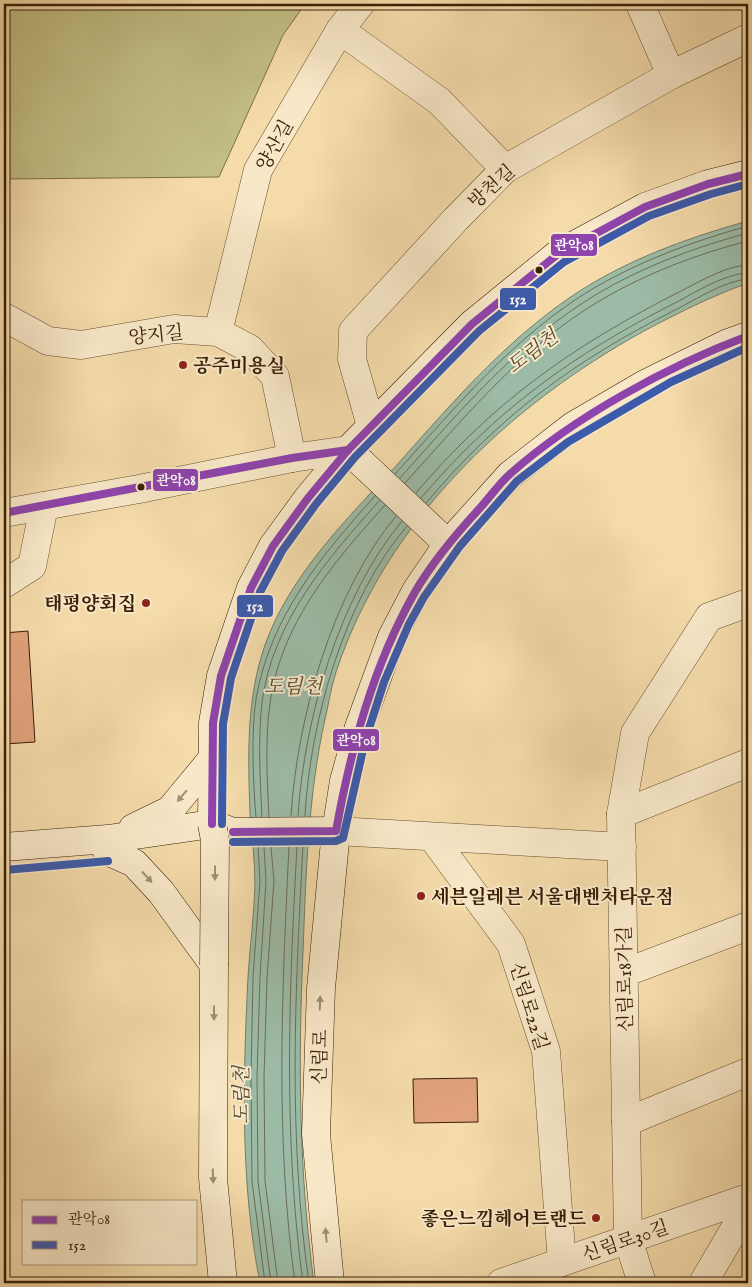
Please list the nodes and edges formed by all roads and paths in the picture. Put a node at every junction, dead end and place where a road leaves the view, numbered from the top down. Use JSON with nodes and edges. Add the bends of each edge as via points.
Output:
{"nodes":[{"id":1,"x":360,"y":4,"type":"edge"},
{"id":2,"x":640,"y":4,"type":"edge"},
{"id":3,"x":340,"y":30,"type":"junction"},
{"id":4,"x":748,"y":38,"type":"edge"},
{"id":5,"x":671,"y":75,"type":"junction"},
{"id":6,"x":505,"y":169,"type":"junction"},
{"id":7,"x":748,"y":174,"type":"edge"},
{"id":8,"x":4,"y":318,"type":"edge"},
{"id":9,"x":218,"y":332,"type":"junction"},
{"id":10,"x":748,"y":336,"type":"edge"},
{"id":11,"x":371,"y":426,"type":"junction"},
{"id":12,"x":348,"y":450,"type":"junction"},
{"id":13,"x":292,"y":458,"type":"junction"},
{"id":14,"x":44,"y":506,"type":"junction"},
{"id":15,"x":4,"y":513,"type":"edge"},
{"id":16,"x":448,"y":544,"type":"junction"},
{"id":17,"x":4,"y":584,"type":"edge"},
{"id":18,"x":748,"y":603,"type":"edge"},
{"id":19,"x":213,"y":758,"type":"junction"},
{"id":20,"x":748,"y":763,"type":"edge"},
{"id":21,"x":621,"y":814,"type":"junction"},
{"id":22,"x":330,"y":831,"type":"junction"},
{"id":23,"x":226,"y":832,"type":"junction"},
{"id":24,"x":432,"y":837,"type":"junction"},
{"id":25,"x":108,"y":845,"type":"junction"},
{"id":26,"x":4,"y":847,"type":"edge"},
{"id":27,"x":622,"y":847,"type":"junction"},
{"id":28,"x":4,"y":860,"type":"edge"},
{"id":29,"x":748,"y":926,"type":"edge"},
{"id":30,"x":214,"y":965,"type":"junction"},
{"id":31,"x":624,"y":973,"type":"junction"},
{"id":32,"x":748,"y":1072,"type":"edge"},
{"id":33,"x":626,"y":1122,"type":"junction"},
{"id":34,"x":748,"y":1198,"type":"edge"},
{"id":35,"x":748,"y":1206,"type":"edge"},
{"id":36,"x":628,"y":1239,"type":"junction"},
{"id":37,"x":562,"y":1262,"type":"junction"},
{"id":38,"x":223,"y":1283,"type":"edge"},
{"id":39,"x":330,"y":1283,"type":"edge"},
{"id":40,"x":501,"y":1283,"type":"edge"},
{"id":41,"x":642,"y":1283,"type":"edge"},
{"id":42,"x":703,"y":1283,"type":"edge"}],
"edges":[{"from":1,"to":3,"type":"street","name":"양산길"},
{"from":2,"to":5,"type":"street"},
{"from":3,"to":6,"type":"street","via":[[438,101]]},
{"from":3,"to":9,"type":"street","name":"양산길","via":[[258,170]]},
{"from":4,"to":5,"type":"street","name":"방천길"},
{"from":5,"to":6,"type":"street","name":"방천길"},
{"from":6,"to":11,"type":"street","name":"방천길","via":[[353,331],[352,359]]},
{"from":7,"to":11,"type":"street","via":[[708,184],[645,207],[558,254],[472,324]]},
{"from":8,"to":9,"type":"street","name":"양지길","via":[[48,341],[81,345],[174,329]]},
{"from":9,"to":13,"type":"street","name":"양지길","via":[[250,349],[275,376]]},
{"from":10,"to":16,"type":"street","name":"신림로","via":[[645,384],[573,426],[510,474]]},
{"from":11,"to":12,"type":"street"},
{"from":12,"to":13,"type":"street"},
{"from":12,"to":16,"type":"street"},
{"from":12,"to":19,"type":"street","via":[[273,546],[251,588],[221,676],[213,723]]},
{"from":13,"to":14,"type":"street"},
{"from":14,"to":15,"type":"street"},
{"from":14,"to":17,"type":"street","via":[[32,566]]},
{"from":16,"to":22,"type":"street","name":"신림로","via":[[416,591],[392,637],[374,682]]},
{"from":18,"to":21,"type":"street","name":"신림로18가길","via":[[709,618],[635,733]]},
{"from":19,"to":23,"type":"street"},
{"from":19,"to":25,"type":"street","one_way":true,"via":[[170,810]]},
{"from":20,"to":21,"type":"street"},
{"from":21,"to":27,"type":"street","name":"신림로18가길"},
{"from":22,"to":23,"type":"street"},
{"from":22,"to":24,"type":"street"},
{"from":39,"to":22,"type":"street","name":"신림로","one_way":true,"via":[[316,1134]]},
{"from":23,"to":25,"type":"street"},
{"from":23,"to":30,"type":"street","one_way":true,"bridge":true},
{"from":24,"to":27,"type":"street"},
{"from":24,"to":37,"type":"street","name":"신림로22길","via":[[511,944],[546,1051]]},
{"from":25,"to":26,"type":"street"},
{"from":25,"to":28,"type":"street"},
{"from":25,"to":30,"type":"street","one_way":true,"via":[[134,863],[161,892]]},
{"from":27,"to":31,"type":"street","name":"신림로18가길"},
{"from":29,"to":31,"type":"street"},
{"from":30,"to":38,"type":"street","one_way":true,"via":[[213,1178]]},
{"from":31,"to":33,"type":"street","name":"신림로18가길"},
{"from":32,"to":33,"type":"street"},
{"from":33,"to":36,"type":"street","name":"신림로18가길"},
{"from":34,"to":36,"type":"street","name":"신림로30길"},
{"from":35,"to":42,"type":"street"},
{"from":36,"to":37,"type":"street","name":"신림로30길"},
{"from":36,"to":41,"type":"street","name":"신림로18가길"},
{"from":37,"to":40,"type":"street","name":"신림로30길"}]}
